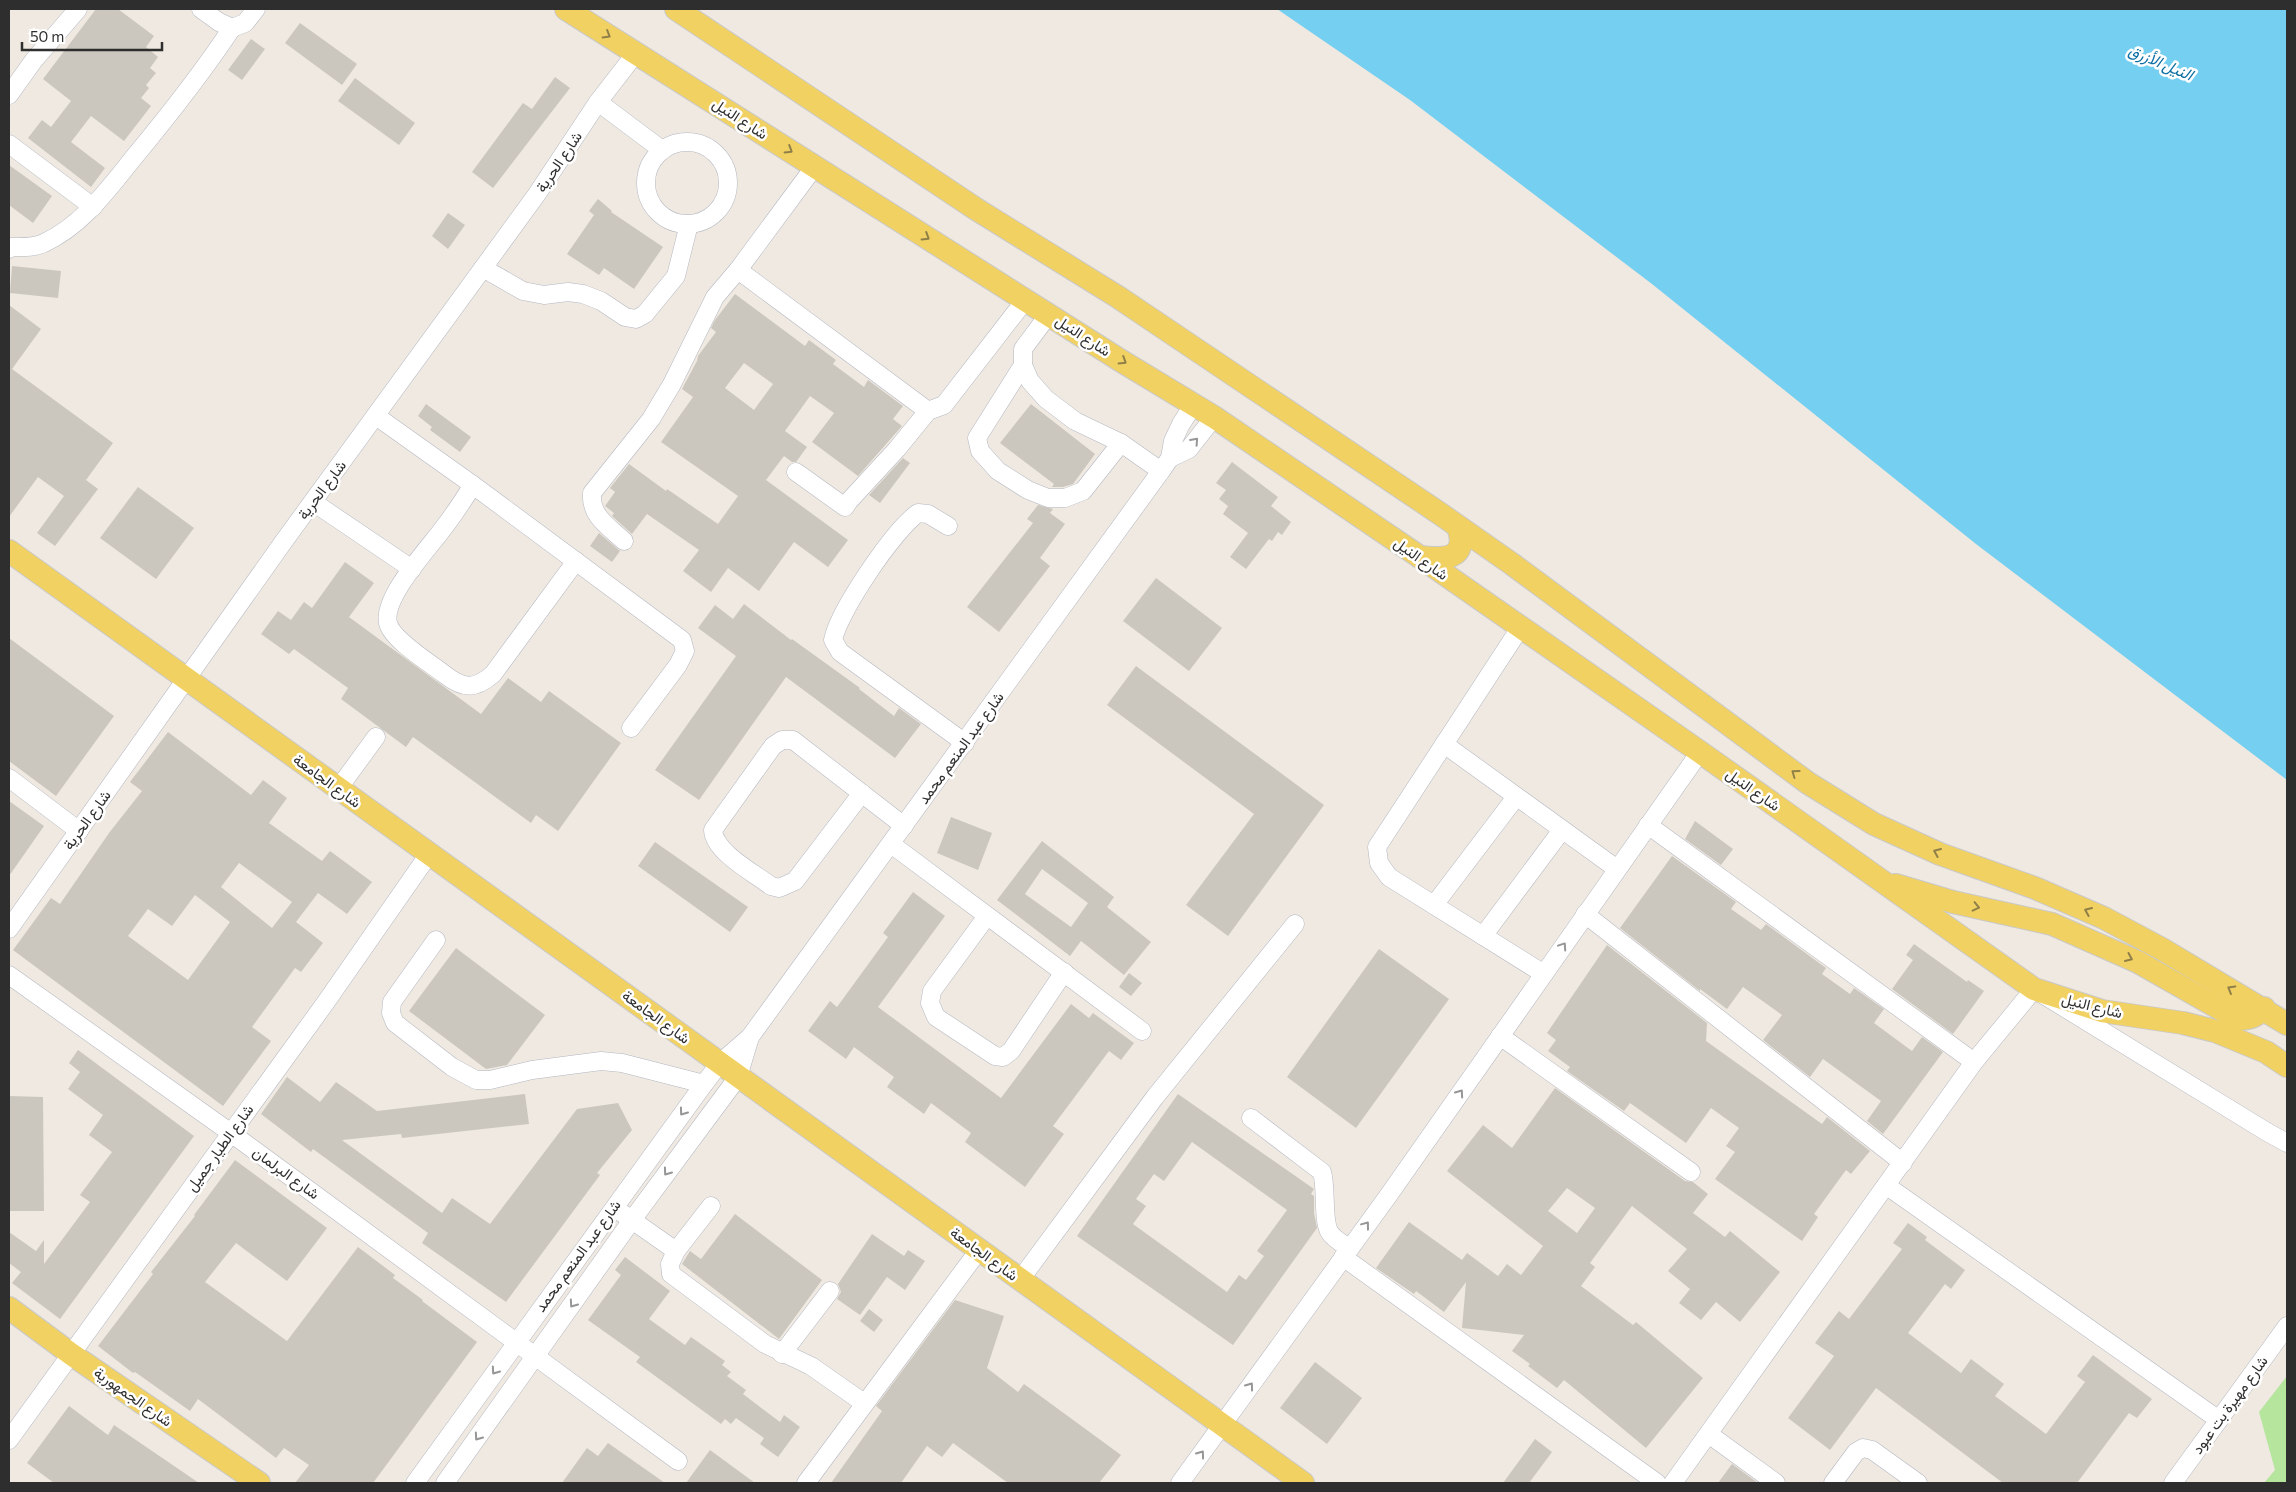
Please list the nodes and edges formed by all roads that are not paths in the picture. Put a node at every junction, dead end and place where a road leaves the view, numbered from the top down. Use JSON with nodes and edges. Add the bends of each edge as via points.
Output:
{"nodes":[{"id":1,"x":78,"y":9,"type":"edge"},
{"id":2,"x":200,"y":9,"type":"edge"},
{"id":3,"x":256,"y":9,"type":"edge"},
{"id":4,"x":566,"y":9,"type":"edge"},
{"id":5,"x":676,"y":9,"type":"edge"},
{"id":6,"x":232,"y":28,"type":"junction"},
{"id":7,"x":636,"y":53,"type":"junction"},
{"id":8,"x":9,"y":95,"type":"edge"},
{"id":9,"x":598,"y":102,"type":"junction"},
{"id":10,"x":9,"y":144,"type":"edge"},
{"id":11,"x":662,"y":150,"type":"junction"},
{"id":12,"x":815,"y":166,"type":"junction"},
{"id":13,"x":93,"y":207,"type":"junction"},
{"id":14,"x":689,"y":224,"type":"junction"},
{"id":15,"x":9,"y":247,"type":"edge"},
{"id":16,"x":483,"y":268,"type":"junction"},
{"id":17,"x":738,"y":270,"type":"junction"},
{"id":18,"x":1026,"y":299,"type":"junction"},
{"id":19,"x":1049,"y":314,"type":"junction"},
{"id":20,"x":1023,"y":366,"type":"junction"},
{"id":21,"x":1194,"y":404,"type":"junction"},
{"id":22,"x":928,"y":411,"type":"junction"},
{"id":23,"x":376,"y":416,"type":"junction"},
{"id":24,"x":1214,"y":417,"type":"junction"},
{"id":25,"x":1121,"y":443,"type":"junction"},
{"id":26,"x":1166,"y":465,"type":"junction"},
{"id":27,"x":796,"y":472,"type":"dead end"},
{"id":28,"x":473,"y":485,"type":"junction"},
{"id":29,"x":313,"y":502,"type":"junction"},
{"id":30,"x":948,"y":526,"type":"dead end"},
{"id":31,"x":1458,"y":527,"type":"junction"},
{"id":32,"x":624,"y":541,"type":"dead end"},
{"id":33,"x":9,"y":551,"type":"edge"},
{"id":34,"x":1420,"y":557,"type":"junction"},
{"id":35,"x":576,"y":561,"type":"junction"},
{"id":36,"x":412,"y":569,"type":"junction"},
{"id":37,"x":1520,"y":628,"type":"junction"},
{"id":38,"x":187,"y":679,"type":"junction"},
{"id":39,"x":631,"y":728,"type":"dead end"},
{"id":40,"x":376,"y":737,"type":"dead end"},
{"id":41,"x":965,"y":742,"type":"junction"},
{"id":42,"x":1444,"y":744,"type":"junction"},
{"id":43,"x":1700,"y":752,"type":"junction"},
{"id":44,"x":9,"y":778,"type":"edge"},
{"id":45,"x":338,"y":789,"type":"junction"},
{"id":46,"x":862,"y":793,"type":"junction"},
{"id":47,"x":1516,"y":796,"type":"junction"},
{"id":48,"x":1648,"y":825,"type":"junction"},
{"id":49,"x":904,"y":826,"type":"junction"},
{"id":50,"x":1562,"y":830,"type":"junction"},
{"id":51,"x":79,"y":831,"type":"junction"},
{"id":52,"x":891,"y":844,"type":"junction"},
{"id":53,"x":429,"y":854,"type":"junction"},
{"id":54,"x":1617,"y":869,"type":"junction"},
{"id":55,"x":1878,"y":880,"type":"junction"},
{"id":56,"x":1434,"y":905,"type":"junction"},
{"id":57,"x":1585,"y":914,"type":"junction"},
{"id":58,"x":987,"y":916,"type":"junction"},
{"id":59,"x":1295,"y":924,"type":"dead end"},
{"id":60,"x":9,"y":929,"type":"edge"},
{"id":61,"x":1482,"y":936,"type":"junction"},
{"id":62,"x":436,"y":940,"type":"dead end"},
{"id":63,"x":1064,"y":972,"type":"junction"},
{"id":64,"x":1544,"y":974,"type":"junction"},
{"id":65,"x":9,"y":975,"type":"edge"},
{"id":66,"x":2034,"y":989,"type":"junction"},
{"id":67,"x":2264,"y":1008,"type":"junction"},
{"id":68,"x":2287,"y":1024,"type":"edge"},
{"id":69,"x":1142,"y":1031,"type":"dead end"},
{"id":70,"x":1500,"y":1036,"type":"junction"},
{"id":71,"x":750,"y":1037,"type":"junction"},
{"id":72,"x":1974,"y":1062,"type":"junction"},
{"id":73,"x":720,"y":1063,"type":"junction"},
{"id":74,"x":2287,"y":1066,"type":"edge"},
{"id":75,"x":738,"y":1077,"type":"junction"},
{"id":76,"x":704,"y":1084,"type":"junction"},
{"id":77,"x":1251,"y":1118,"type":"dead end"},
{"id":78,"x":231,"y":1133,"type":"junction"},
{"id":79,"x":2287,"y":1142,"type":"edge"},
{"id":80,"x":1903,"y":1163,"type":"junction"},
{"id":81,"x":1691,"y":1172,"type":"dead end"},
{"id":82,"x":1887,"y":1186,"type":"junction"},
{"id":83,"x":711,"y":1206,"type":"dead end"},
{"id":84,"x":614,"y":1207,"type":"junction"},
{"id":85,"x":632,"y":1220,"type":"junction"},
{"id":86,"x":978,"y":1250,"type":"junction"},
{"id":87,"x":676,"y":1252,"type":"junction"},
{"id":88,"x":1346,"y":1253,"type":"junction"},
{"id":89,"x":1020,"y":1280,"type":"junction"},
{"id":90,"x":830,"y":1291,"type":"dead end"},
{"id":91,"x":9,"y":1308,"type":"edge"},
{"id":92,"x":2287,"y":1326,"type":"edge"},
{"id":93,"x":516,"y":1341,"type":"junction"},
{"id":94,"x":71,"y":1354,"type":"junction"},
{"id":95,"x":782,"y":1354,"type":"junction"},
{"id":96,"x":536,"y":1356,"type":"junction"},
{"id":97,"x":864,"y":1403,"type":"junction"},
{"id":98,"x":2220,"y":1420,"type":"junction"},
{"id":99,"x":1222,"y":1425,"type":"junction"},
{"id":100,"x":1710,"y":1435,"type":"junction"},
{"id":101,"x":9,"y":1440,"type":"edge"},
{"id":102,"x":678,"y":1461,"type":"dead end"},
{"id":103,"x":258,"y":1483,"type":"edge"},
{"id":104,"x":416,"y":1483,"type":"edge"},
{"id":105,"x":445,"y":1483,"type":"edge"},
{"id":106,"x":806,"y":1483,"type":"edge"},
{"id":107,"x":1180,"y":1483,"type":"edge"},
{"id":108,"x":1303,"y":1483,"type":"edge"},
{"id":109,"x":1657,"y":1483,"type":"edge"},
{"id":110,"x":1673,"y":1483,"type":"edge"},
{"id":111,"x":1776,"y":1483,"type":"edge"},
{"id":112,"x":1834,"y":1483,"type":"edge"},
{"id":113,"x":1918,"y":1483,"type":"edge"},
{"id":114,"x":2173,"y":1483,"type":"edge"}],
"edges":[{"from":1,"to":8,"type":"street"},
{"from":2,"to":6,"type":"street"},
{"from":3,"to":6,"type":"street","via":[[245,23]]},
{"from":4,"to":7,"type":"main road","name":"شارع النيل","one_way":true},
{"from":5,"to":31,"type":"main road","via":[[976,209],[1118,297]]},
{"from":6,"to":13,"type":"street","via":[[199,76]]},
{"from":7,"to":9,"type":"street","name":"شارع الحرية"},
{"from":7,"to":12,"type":"main road","name":"شارع النيل","one_way":true},
{"from":9,"to":11,"type":"street"},
{"from":9,"to":16,"type":"street","name":"شارع الحرية"},
{"from":10,"to":13,"type":"street"},
{"from":11,"to":14,"type":"street","via":[[651,163],[646,180],[648,197],[665,217]]},
{"from":11,"to":14,"type":"street","via":[[677,143],[694,143],[710,149],[722,162],[727,178],[726,194],[718,209],[706,220]]},
{"from":12,"to":17,"type":"street"},
{"from":12,"to":18,"type":"main road","name":"شارع النيل","one_way":true},
{"from":13,"to":15,"type":"street","via":[[43,244]]},
{"from":14,"to":16,"type":"street","via":[[676,276],[645,314],[636,319],[625,318],[583,294],[544,295],[522,291]]},
{"from":16,"to":23,"type":"street","name":"شارع الحرية"},
{"from":17,"to":22,"type":"street"},
{"from":17,"to":32,"type":"street","via":[[715,297],[651,419],[592,492],[591,504],[597,515]]},
{"from":18,"to":19,"type":"main road","name":"شارع النيل"},
{"from":18,"to":22,"type":"street","via":[[944,405]]},
{"from":19,"to":20,"type":"street","via":[[1023,349]]},
{"from":19,"to":21,"type":"main road","name":"شارع النيل","one_way":true},
{"from":20,"to":25,"type":"street","via":[[1030,381],[1046,399],[1075,421]]},
{"from":20,"to":25,"type":"street","via":[[977,438],[980,451],[998,471],[1028,490],[1048,498],[1065,498],[1083,491]]},
{"from":21,"to":24,"type":"main road","name":"شارع النيل"},
{"from":21,"to":26,"type":"street","name":"شارع عبد المنعم محمد","via":[[1173,441]]},
{"from":22,"to":27,"type":"street","via":[[845,508]]},
{"from":23,"to":28,"type":"street"},
{"from":23,"to":29,"type":"street","name":"شارع الحرية"},
{"from":26,"to":24,"type":"street","name":"شارع عبد المنعم محمد","one_way":true,"via":[[1189,449]]},
{"from":24,"to":34,"type":"main road","name":"شارع النيل"},
{"from":25,"to":26,"type":"street"},
{"from":26,"to":41,"type":"street","name":"شارع عبد المنعم محمد"},
{"from":28,"to":35,"type":"street"},
{"from":28,"to":36,"type":"street"},
{"from":29,"to":36,"type":"street"},
{"from":29,"to":38,"type":"street","name":"شارع الحرية"},
{"from":30,"to":41,"type":"street","via":[[928,514],[918,513],[907,521],[863,583],[836,628],[833,640],[840,652]]},
{"from":31,"to":34,"type":"main road","via":[[1463,541],[1452,556],[1441,560]]},
{"from":67,"to":31,"type":"main road","one_way":true,"via":[[2104,918],[2035,888],[1940,854],[1874,824],[1808,783]]},
{"from":33,"to":38,"type":"main road","name":"شارع الجامعة"},
{"from":34,"to":37,"type":"main road","name":"شارع النيل"},
{"from":35,"to":36,"type":"street","via":[[493,674],[481,684],[467,686],[453,682],[397,638],[388,624],[388,610],[394,596]]},
{"from":35,"to":39,"type":"street","via":[[682,640],[685,651],[678,666]]},
{"from":37,"to":42,"type":"street"},
{"from":37,"to":43,"type":"main road","name":"شارع النيل"},
{"from":38,"to":45,"type":"main road","name":"شارع الجامعة"},
{"from":38,"to":51,"type":"street","name":"شارع الحرية"},
{"from":40,"to":45,"type":"street"},
{"from":41,"to":49,"type":"street","name":"شارع عبد المنعم محمد"},
{"from":42,"to":47,"type":"street"},
{"from":42,"to":56,"type":"street","via":[[1377,847],[1379,863],[1389,878]]},
{"from":43,"to":48,"type":"street"},
{"from":43,"to":55,"type":"main road","name":"شارع النيل"},
{"from":44,"to":51,"type":"street"},
{"from":45,"to":53,"type":"main road","name":"شارع الجامعة"},
{"from":46,"to":46,"type":"street","via":[[793,740],[782,740],[773,746],[713,830],[713,839],[721,849],[771,886],[779,888],[795,881]]},
{"from":46,"to":49,"type":"street"},
{"from":47,"to":50,"type":"street"},
{"from":47,"to":56,"type":"street"},
{"from":48,"to":54,"type":"street"},
{"from":48,"to":72,"type":"street"},
{"from":49,"to":52,"type":"street","name":"شارع عبد المنعم محمد"},
{"from":50,"to":54,"type":"street"},
{"from":50,"to":61,"type":"street"},
{"from":51,"to":60,"type":"street","name":"شارع الحرية"},
{"from":52,"to":58,"type":"street"},
{"from":52,"to":71,"type":"street","name":"شارع عبد المنعم محمد"},
{"from":53,"to":73,"type":"main road","name":"شارع الجامعة"},
{"from":53,"to":78,"type":"street","name":"شارع الطيار جميل"},
{"from":54,"to":57,"type":"street"},
{"from":55,"to":66,"type":"main road","name":"شارع النيل"},
{"from":55,"to":67,"type":"main road","one_way":true,"via":[[1953,902],[2052,924],[2138,962],[2238,1019],[2257,1016]]},
{"from":56,"to":61,"type":"street"},
{"from":64,"to":57,"type":"street","one_way":true},
{"from":57,"to":80,"type":"street"},
{"from":58,"to":63,"type":"street"},
{"from":58,"to":63,"type":"street","via":[[932,991],[930,1003],[936,1017],[995,1056],[1003,1057],[1011,1052]]},
{"from":59,"to":89,"type":"street","via":[[1155,1097]]},
{"from":61,"to":64,"type":"street"},
{"from":62,"to":76,"type":"street","via":[[392,1002],[391,1013],[396,1023],[452,1067],[476,1080],[601,1061],[622,1063]]},
{"from":63,"to":69,"type":"street"},
{"from":64,"to":70,"type":"street"},
{"from":65,"to":78,"type":"street","name":"شارع البرلمان"},
{"from":66,"to":72,"type":"street"},
{"from":66,"to":74,"type":"main road","name":"شارع النيل","via":[[2102,1011],[2215,1031],[2266,1052]]},
{"from":66,"to":79,"type":"street"},
{"from":67,"to":68,"type":"main road"},
{"from":70,"to":81,"type":"street"},
{"from":88,"to":70,"type":"street","one_way":true},
{"from":71,"to":73,"type":"street","name":"شارع عبد المنعم محمد"},
{"from":71,"to":75,"type":"street","name":"شارع عبد المنعم محمد"},
{"from":72,"to":80,"type":"street"},
{"from":73,"to":75,"type":"main road","name":"شارع الجامعة"},
{"from":73,"to":76,"type":"street","name":"شارع عبد المنعم محمد"},
{"from":75,"to":85,"type":"street","name":"شارع عبد المنعم محمد","one_way":true},
{"from":75,"to":86,"type":"main road","name":"شارع الجامعة"},
{"from":76,"to":84,"type":"street","name":"شارع عبد المنعم محمد","one_way":true},
{"from":77,"to":88,"type":"street","via":[[1322,1172],[1326,1185],[1326,1226]]},
{"from":78,"to":93,"type":"street","name":"شارع البرلمان"},
{"from":78,"to":94,"type":"street","name":"شارع الطيار جميل"},
{"from":80,"to":82,"type":"street"},
{"from":82,"to":98,"type":"street"},
{"from":82,"to":100,"type":"street"},
{"from":83,"to":87,"type":"street"},
{"from":84,"to":85,"type":"street"},
{"from":84,"to":93,"type":"street","name":"شارع عبد المنعم محمد"},
{"from":85,"to":87,"type":"street"},
{"from":85,"to":96,"type":"street","name":"شارع عبد المنعم محمد","one_way":true},
{"from":86,"to":89,"type":"main road","name":"شارع الجامعة"},
{"from":86,"to":97,"type":"street"},
{"from":87,"to":95,"type":"street","via":[[670,1264],[671,1274]]},
{"from":99,"to":88,"type":"street","one_way":true},
{"from":88,"to":109,"type":"street"},
{"from":89,"to":99,"type":"main road","name":"شارع الجامعة"},
{"from":90,"to":95,"type":"street"},
{"from":91,"to":94,"type":"main road","name":"شارع الجمهورية"},
{"from":92,"to":98,"type":"street","name":"شارع مهيرة بت عبود"},
{"from":93,"to":96,"type":"street","name":"شارع البرلمان"},
{"from":93,"to":104,"type":"street","name":"شارع عبد المنعم محمد","one_way":true},
{"from":94,"to":101,"type":"street","name":"شارع الطيار جميل"},
{"from":94,"to":103,"type":"main road","name":"شارع الجمهورية"},
{"from":95,"to":97,"type":"street","via":[[811,1366]]},
{"from":96,"to":102,"type":"street","name":"شارع البرلمان"},
{"from":96,"to":105,"type":"street","name":"شارع عبد المنعم محمد","one_way":true},
{"from":97,"to":106,"type":"street"},
{"from":98,"to":114,"type":"street","name":"شارع مهيرة بت عبود"},
{"from":107,"to":99,"type":"street","one_way":true},
{"from":99,"to":108,"type":"main road","name":"شارع الجامعة"},
{"from":100,"to":110,"type":"street"},
{"from":100,"to":111,"type":"street"},
{"from":112,"to":113,"type":"street","via":[[1856,1452],[1863,1448],[1872,1450]]}]}
